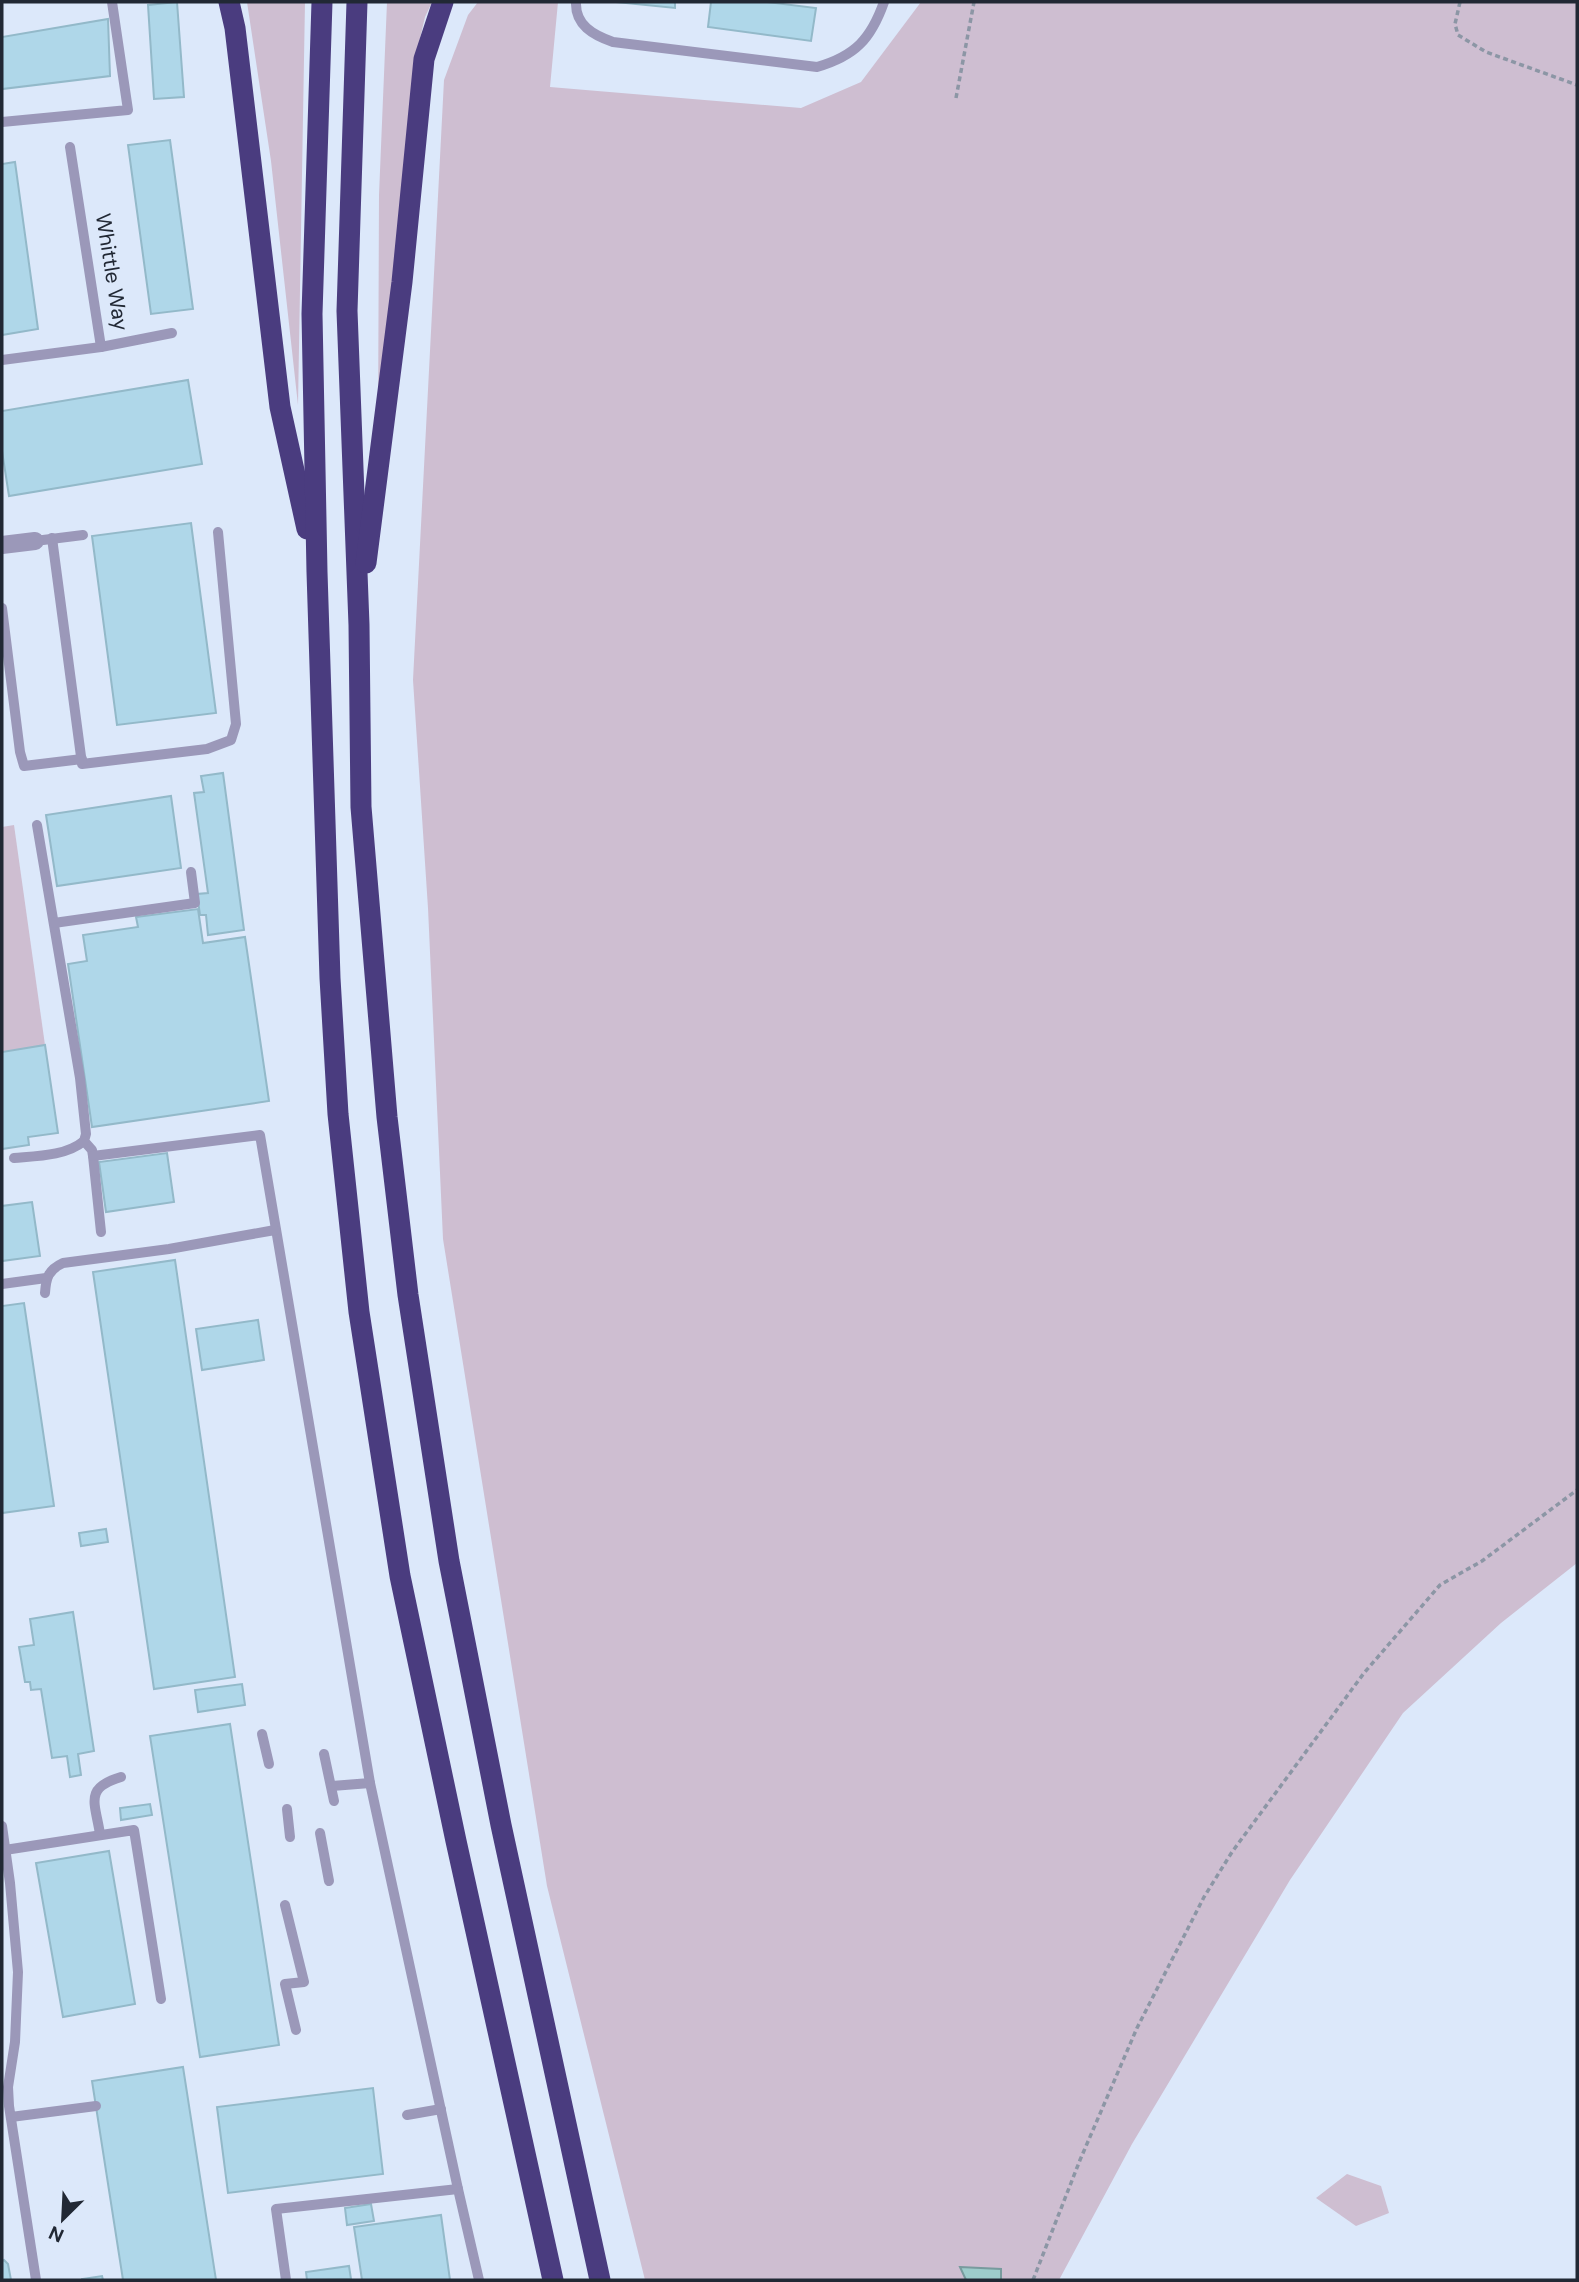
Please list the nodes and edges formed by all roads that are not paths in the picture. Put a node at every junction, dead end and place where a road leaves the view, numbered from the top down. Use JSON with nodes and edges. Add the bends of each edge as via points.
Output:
{"nodes":[{"id":1,"x":112,"y":2,"type":"edge"},
{"id":2,"x":229,"y":2,"type":"edge"},
{"id":3,"x":322,"y":2,"type":"edge"},
{"id":4,"x":357,"y":2,"type":"edge"},
{"id":5,"x":443,"y":2,"type":"edge"},
{"id":6,"x":576,"y":2,"type":"edge"},
{"id":7,"x":884,"y":2,"type":"edge"},
{"id":8,"x":2,"y":122,"type":"edge"},
{"id":9,"x":70,"y":147,"type":"dead end"},
{"id":10,"x":172,"y":333,"type":"dead end"},
{"id":11,"x":101,"y":347,"type":"junction"},
{"id":12,"x":2,"y":360,"type":"edge"},
{"id":13,"x":218,"y":531,"type":"dead end"},
{"id":14,"x":83,"y":535,"type":"dead end"},
{"id":15,"x":43,"y":540,"type":"junction"},
{"id":16,"x":2,"y":545,"type":"edge"},
{"id":17,"x":317,"y":572,"type":"junction"},
{"id":18,"x":2,"y":608,"type":"edge"},
{"id":19,"x":359,"y":625,"type":"junction"},
{"id":20,"x":82,"y":759,"type":"junction"},
{"id":21,"x":37,"y":825,"type":"dead end"},
{"id":22,"x":191,"y":872,"type":"dead end"},
{"id":23,"x":54,"y":923,"type":"junction"},
{"id":24,"x":84,"y":1141,"type":"junction"},
{"id":25,"x":93,"y":1156,"type":"junction"},
{"id":26,"x":14,"y":1158,"type":"dead end"},
{"id":27,"x":275,"y":1230,"type":"junction"},
{"id":28,"x":101,"y":1232,"type":"dead end"},
{"id":29,"x":47,"y":1278,"type":"junction"},
{"id":30,"x":2,"y":1284,"type":"edge"},
{"id":31,"x":45,"y":1293,"type":"dead end"},
{"id":32,"x":262,"y":1734,"type":"dead end"},
{"id":33,"x":324,"y":1754,"type":"dead end"},
{"id":34,"x":269,"y":1765,"type":"dead end"},
{"id":35,"x":121,"y":1777,"type":"dead end"},
{"id":36,"x":370,"y":1783,"type":"junction"},
{"id":37,"x":332,"y":1786,"type":"junction"},
{"id":38,"x":334,"y":1801,"type":"dead end"},
{"id":39,"x":287,"y":1809,"type":"dead end"},
{"id":40,"x":2,"y":1826,"type":"edge"},
{"id":41,"x":320,"y":1833,"type":"dead end"},
{"id":42,"x":100,"y":1834,"type":"junction"},
{"id":43,"x":290,"y":1837,"type":"dead end"},
{"id":44,"x":5,"y":1850,"type":"junction"},
{"id":45,"x":330,"y":1881,"type":"dead end"},
{"id":46,"x":285,"y":1905,"type":"dead end"},
{"id":47,"x":160,"y":1999,"type":"dead end"},
{"id":48,"x":296,"y":2030,"type":"dead end"},
{"id":49,"x":5,"y":2088,"type":"edge"},
{"id":50,"x":96,"y":2106,"type":"dead end"},
{"id":51,"x":441,"y":2109,"type":"junction"},
{"id":52,"x":407,"y":2115,"type":"dead end"},
{"id":53,"x":11,"y":2117,"type":"junction"},
{"id":54,"x":458,"y":2189,"type":"junction"},
{"id":55,"x":36,"y":2280,"type":"edge"},
{"id":56,"x":286,"y":2280,"type":"edge"},
{"id":57,"x":479,"y":2280,"type":"edge"},
{"id":58,"x":553,"y":2280,"type":"edge"},
{"id":59,"x":600,"y":2280,"type":"edge"}],
"edges":[{"from":1,"to":8,"type":"lane","via":[[128,110]]},
{"from":2,"to":17,"type":"highway","via":[[280,407]]},
{"from":3,"to":17,"type":"highway","via":[[312,314]]},
{"from":4,"to":19,"type":"highway","via":[[347,311]]},
{"from":5,"to":19,"type":"highway","via":[[424,59],[402,282]]},
{"from":6,"to":7,"type":"lane","via":[[584,26],[613,42],[817,67],[859,47]]},
{"from":9,"to":11,"type":"lane","name":"Whittle Way"},
{"from":10,"to":11,"type":"lane"},
{"from":11,"to":12,"type":"lane","name":"Whittle Way"},
{"from":13,"to":20,"type":"lane","via":[[236,724],[231,740],[207,749],[82,764]]},
{"from":14,"to":15,"type":"lane"},
{"from":15,"to":16,"type":"street"},
{"from":15,"to":20,"type":"lane"},
{"from":17,"to":58,"type":"highway","via":[[330,978],[338,1114],[359,1312],[400,1576]]},
{"from":18,"to":20,"type":"lane","via":[[24,766]]},
{"from":19,"to":59,"type":"highway","via":[[361,807],[387,1117],[408,1295],[454,1587]]},
{"from":21,"to":23,"type":"lane"},
{"from":22,"to":23,"type":"lane","via":[[195,903]]},
{"from":23,"to":24,"type":"lane","via":[[80,1078]]},
{"from":24,"to":25,"type":"lane"},
{"from":24,"to":26,"type":"lane","via":[[60,1152]]},
{"from":25,"to":27,"type":"lane","via":[[260,1135]]},
{"from":25,"to":28,"type":"lane"},
{"from":27,"to":29,"type":"lane","via":[[63,1263]]},
{"from":27,"to":36,"type":"lane"},
{"from":29,"to":30,"type":"lane"},
{"from":29,"to":31,"type":"lane"},
{"from":32,"to":34,"type":"lane"},
{"from":33,"to":37,"type":"lane"},
{"from":35,"to":42,"type":"lane","via":[[105,1782],[95,1794]]},
{"from":36,"to":37,"type":"lane"},
{"from":36,"to":51,"type":"lane"},
{"from":37,"to":38,"type":"lane"},
{"from":39,"to":43,"type":"lane"},
{"from":40,"to":44,"type":"lane"},
{"from":41,"to":45,"type":"lane"},
{"from":42,"to":44,"type":"lane"},
{"from":42,"to":47,"type":"lane","via":[[134,1830]]},
{"from":44,"to":49,"type":"lane","via":[[18,1972],[15,2042]]},
{"from":46,"to":48,"type":"lane","via":[[303,1982],[285,1984]]},
{"from":49,"to":53,"type":"lane"},
{"from":50,"to":53,"type":"lane"},
{"from":51,"to":52,"type":"lane"},
{"from":51,"to":54,"type":"lane"},
{"from":53,"to":55,"type":"lane"},
{"from":54,"to":56,"type":"lane","via":[[276,2209]]},
{"from":54,"to":57,"type":"lane"}]}
